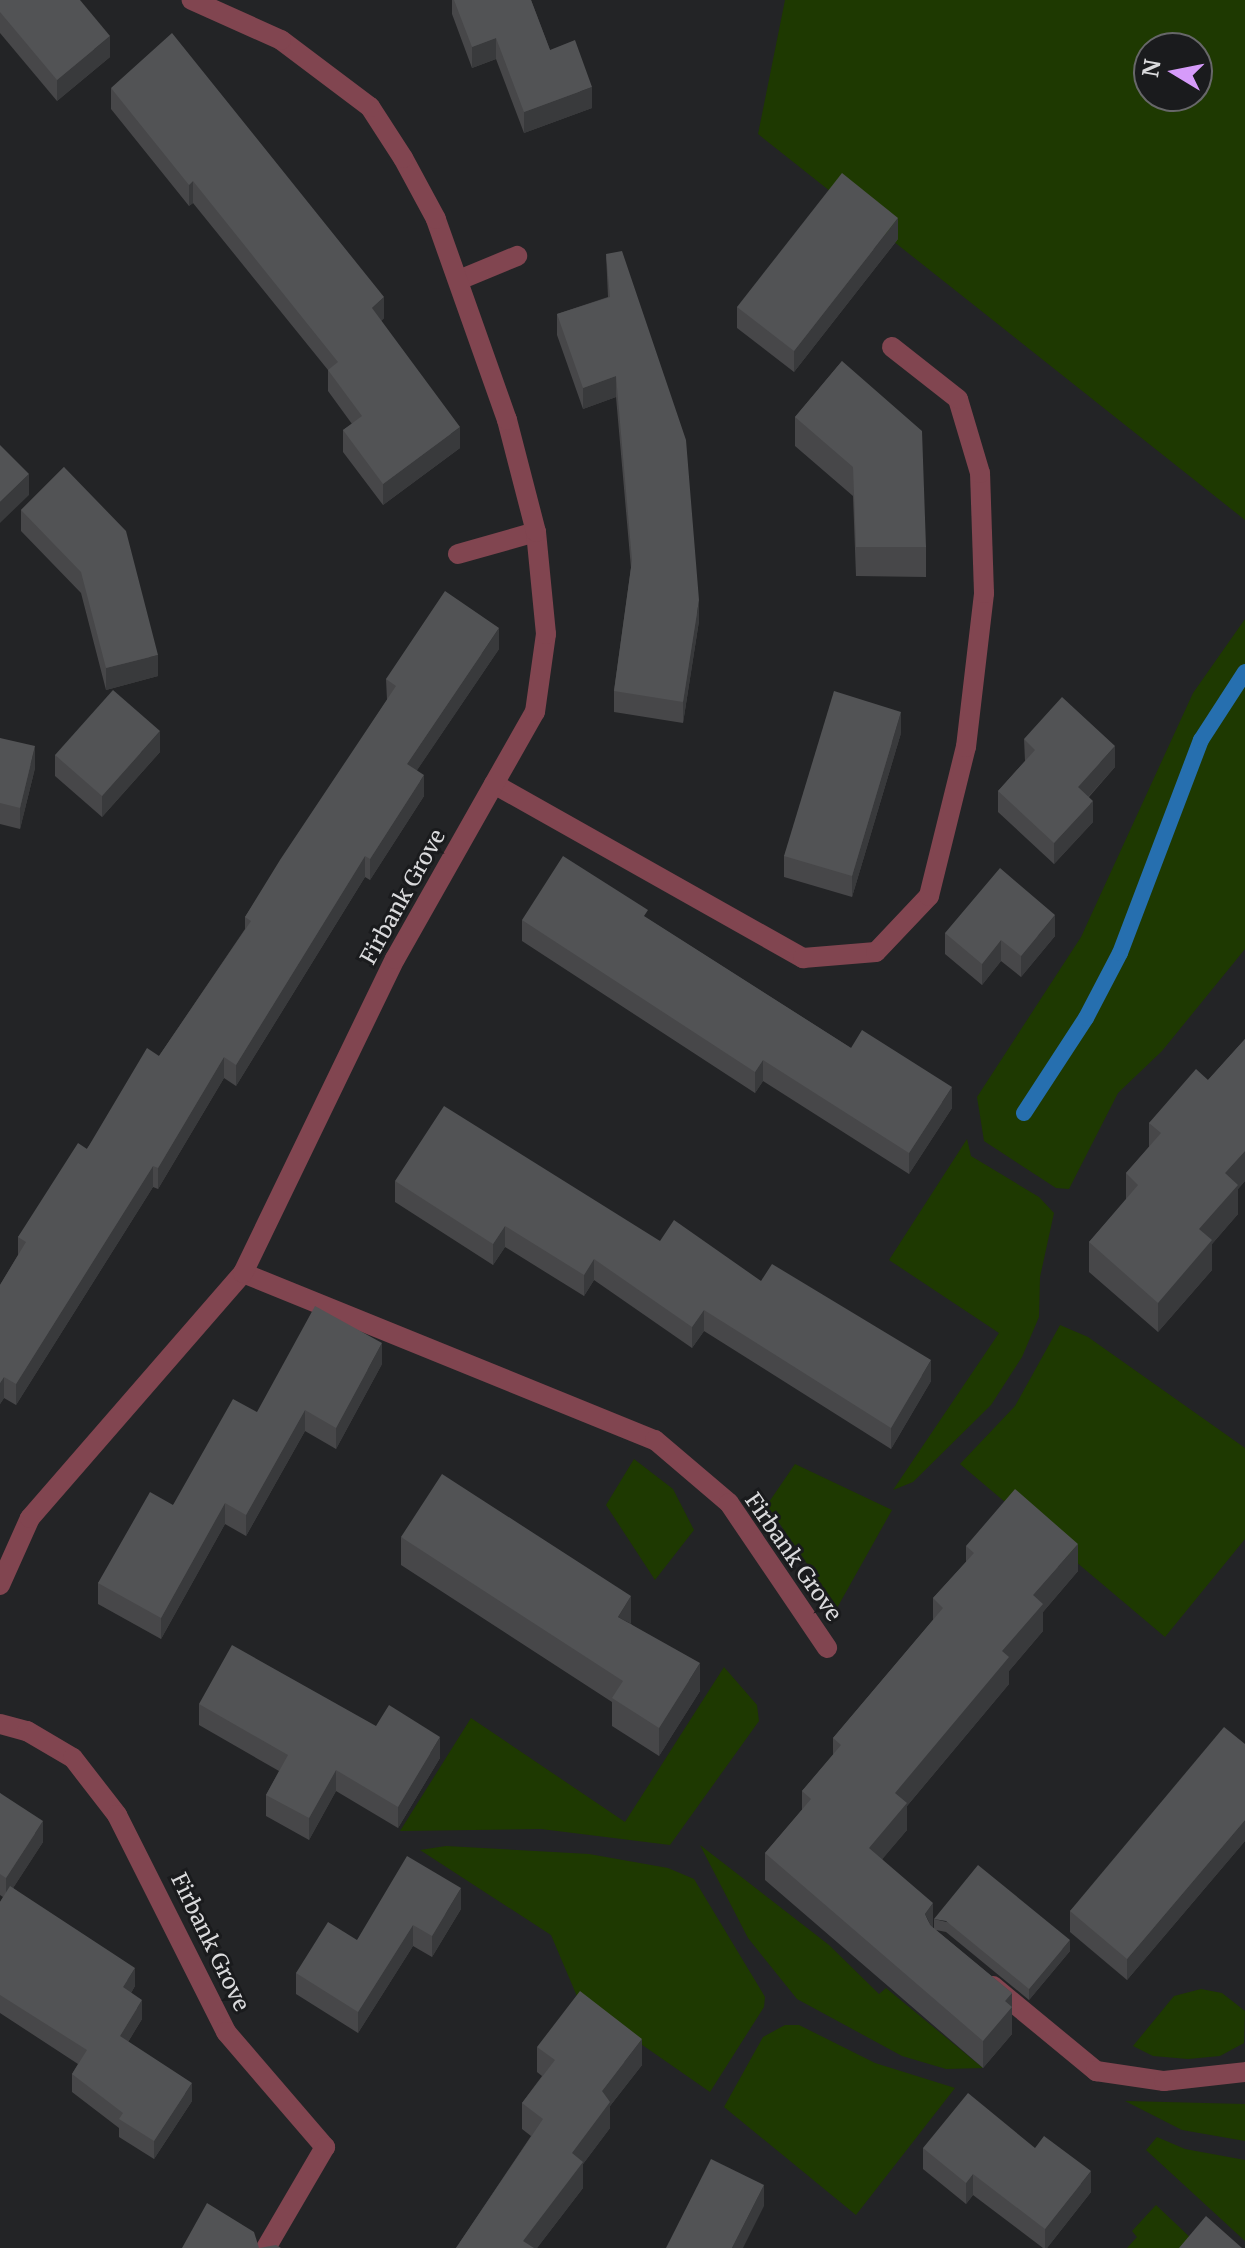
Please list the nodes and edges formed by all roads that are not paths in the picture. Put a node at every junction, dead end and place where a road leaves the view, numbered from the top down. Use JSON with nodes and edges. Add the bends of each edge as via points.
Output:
{"nodes":[{"id":1,"x":192,"y":0,"type":"edge"},
{"id":2,"x":517,"y":256,"type":"dead end"},
{"id":3,"x":459,"y":280,"type":"junction"},
{"id":4,"x":892,"y":347,"type":"dead end"},
{"id":5,"x":536,"y":532,"type":"junction"},
{"id":6,"x":458,"y":554,"type":"dead end"},
{"id":7,"x":494,"y":784,"type":"junction"},
{"id":8,"x":243,"y":1273,"type":"junction"},
{"id":9,"x":0,"y":1585,"type":"edge"},
{"id":10,"x":827,"y":1648,"type":"dead end"},
{"id":11,"x":0,"y":1724,"type":"edge"},
{"id":12,"x":971,"y":1968,"type":"edge"},
{"id":13,"x":1245,"y":2072,"type":"edge"},
{"id":14,"x":266,"y":2248,"type":"edge"}],
"edges":[{"from":1,"to":3,"type":"street","name":"Firbank Grove","via":[[281,40],[370,107],[436,219]]},
{"from":2,"to":3,"type":"street"},
{"from":3,"to":5,"type":"street","name":"Firbank Grove"},
{"from":4,"to":7,"type":"street","via":[[958,399],[980,473],[984,593],[966,747],[929,896],[876,952],[803,958]]},
{"from":5,"to":6,"type":"street"},
{"from":5,"to":7,"type":"street","name":"Firbank Grove","via":[[546,634],[535,712]]},
{"from":7,"to":8,"type":"street","name":"Firbank Grove","via":[[395,959]]},
{"from":8,"to":9,"type":"street","name":"Firbank Grove","via":[[30,1518]]},
{"from":8,"to":10,"type":"street","name":"Firbank Grove","via":[[655,1440],[729,1503]]},
{"from":11,"to":14,"type":"street","name":"Firbank Grove","via":[[27,1731],[73,1758],[91,1781],[117,1815],[170,1911],[226,2032],[325,2147]]},
{"from":12,"to":13,"type":"street","via":[[1096,2071],[1164,2081]]}]}
